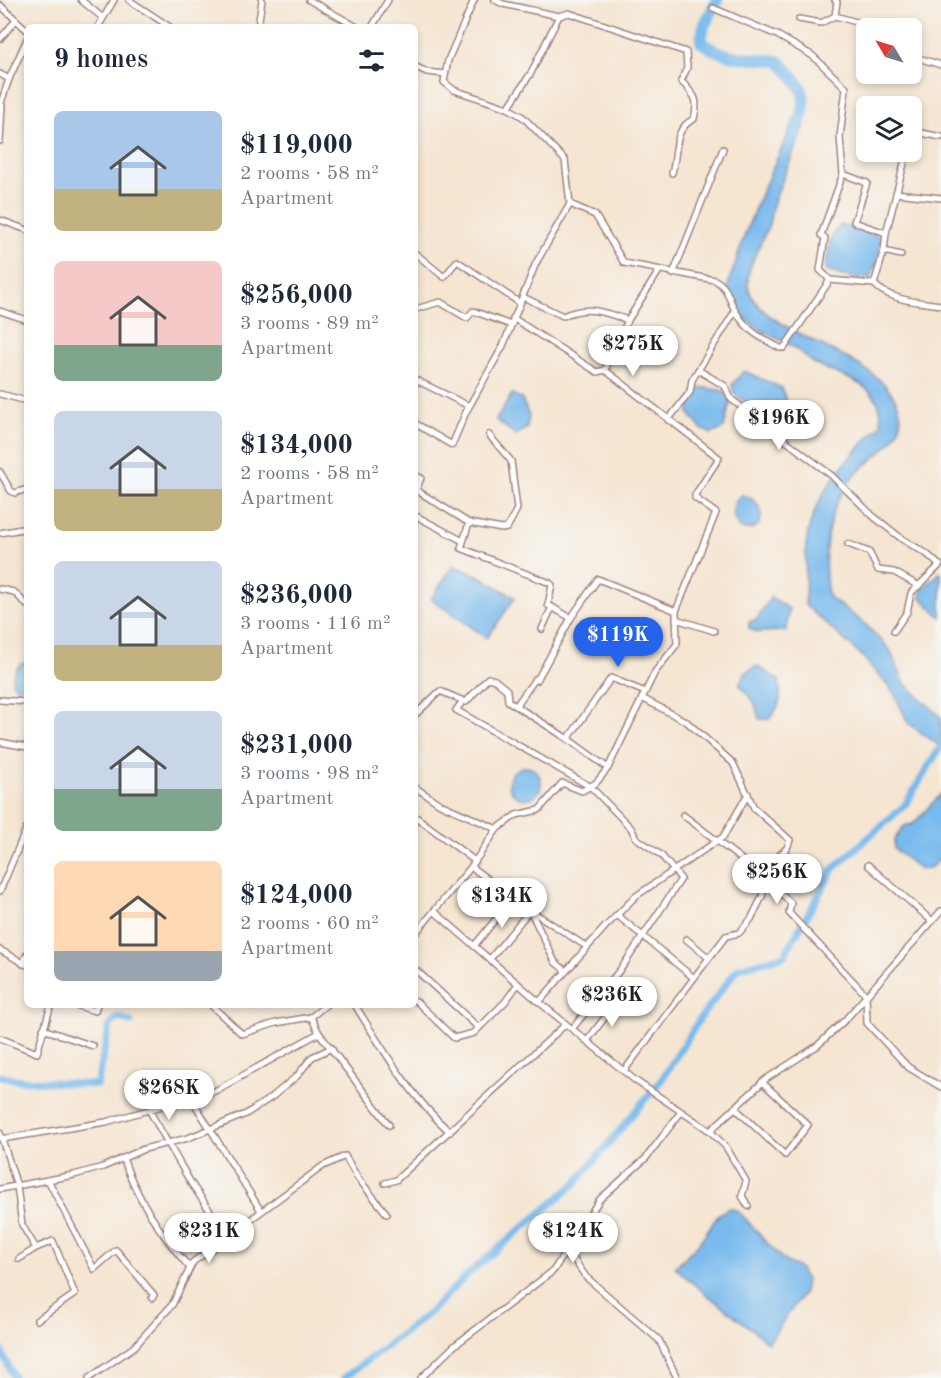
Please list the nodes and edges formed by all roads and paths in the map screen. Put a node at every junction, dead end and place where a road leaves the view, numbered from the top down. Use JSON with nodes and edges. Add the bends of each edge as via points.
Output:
{"nodes":[{"id":1,"x":81,"y":0,"type":"edge"},
{"id":2,"x":114,"y":0,"type":"edge"},
{"id":3,"x":129,"y":0,"type":"edge"},
{"id":4,"x":262,"y":0,"type":"edge"},
{"id":5,"x":309,"y":0,"type":"edge"},
{"id":6,"x":388,"y":0,"type":"edge"},
{"id":7,"x":474,"y":0,"type":"edge"},
{"id":8,"x":495,"y":0,"type":"edge"},
{"id":9,"x":835,"y":0,"type":"edge"},
{"id":10,"x":0,"y":5,"type":"edge"},
{"id":11,"x":713,"y":8,"type":"dead end"},
{"id":12,"x":559,"y":16,"type":"junction"},
{"id":13,"x":835,"y":16,"type":"junction"},
{"id":14,"x":103,"y":18,"type":"junction"},
{"id":15,"x":799,"y":19,"type":"dead end"},
{"id":16,"x":16,"y":20,"type":"junction"},
{"id":17,"x":856,"y":22,"type":"edge"},
{"id":18,"x":100,"y":24,"type":"edge"},
{"id":19,"x":165,"y":24,"type":"edge"},
{"id":20,"x":258,"y":24,"type":"edge"},
{"id":21,"x":352,"y":24,"type":"edge"},
{"id":22,"x":374,"y":24,"type":"edge"},
{"id":23,"x":24,"y":27,"type":"edge"},
{"id":24,"x":0,"y":39,"type":"edge"},
{"id":25,"x":24,"y":46,"type":"edge"},
{"id":26,"x":922,"y":59,"type":"edge"},
{"id":27,"x":941,"y":65,"type":"edge"},
{"id":28,"x":418,"y":68,"type":"edge"},
{"id":29,"x":0,"y":74,"type":"edge"},
{"id":30,"x":445,"y":74,"type":"junction"},
{"id":31,"x":9,"y":79,"type":"junction"},
{"id":32,"x":3,"y":87,"type":"edge"},
{"id":33,"x":1,"y":106,"type":"edge"},
{"id":34,"x":508,"y":108,"type":"junction"},
{"id":35,"x":922,"y":133,"type":"edge"},
{"id":36,"x":941,"y":137,"type":"edge"},
{"id":37,"x":0,"y":141,"type":"edge"},
{"id":38,"x":723,"y":149,"type":"dead end"},
{"id":39,"x":904,"y":162,"type":"edge"},
{"id":40,"x":672,"y":173,"type":"dead end"},
{"id":41,"x":843,"y":174,"type":"junction"},
{"id":42,"x":896,"y":193,"type":"junction"},
{"id":43,"x":941,"y":198,"type":"edge"},
{"id":44,"x":570,"y":204,"type":"junction"},
{"id":45,"x":0,"y":220,"type":"edge"},
{"id":46,"x":24,"y":229,"type":"edge"},
{"id":47,"x":886,"y":232,"type":"junction"},
{"id":48,"x":884,"y":251,"type":"junction"},
{"id":49,"x":901,"y":255,"type":"dead end"},
{"id":50,"x":418,"y":256,"type":"edge"},
{"id":51,"x":659,"y":271,"type":"junction"},
{"id":52,"x":673,"y":274,"type":"junction"},
{"id":53,"x":830,"y":280,"type":"junction"},
{"id":54,"x":874,"y":284,"type":"junction"},
{"id":55,"x":523,"y":297,"type":"junction"},
{"id":56,"x":520,"y":303,"type":"junction"},
{"id":57,"x":941,"y":305,"type":"edge"},
{"id":58,"x":418,"y":308,"type":"edge"},
{"id":59,"x":0,"y":311,"type":"edge"},
{"id":60,"x":735,"y":311,"type":"junction"},
{"id":61,"x":24,"y":319,"type":"edge"},
{"id":62,"x":628,"y":320,"type":"junction"},
{"id":63,"x":512,"y":322,"type":"junction"},
{"id":64,"x":605,"y":370,"type":"junction"},
{"id":65,"x":698,"y":370,"type":"junction"},
{"id":66,"x":418,"y":381,"type":"edge"},
{"id":67,"x":0,"y":394,"type":"edge"},
{"id":68,"x":24,"y":400,"type":"edge"},
{"id":69,"x":469,"y":406,"type":"junction"},
{"id":70,"x":668,"y":420,"type":"junction"},
{"id":71,"x":418,"y":425,"type":"edge"},
{"id":72,"x":489,"y":435,"type":"dead end"},
{"id":73,"x":0,"y":472,"type":"edge"},
{"id":74,"x":24,"y":490,"type":"edge"},
{"id":75,"x":418,"y":491,"type":"edge"},
{"id":76,"x":418,"y":517,"type":"edge"},
{"id":77,"x":469,"y":523,"type":"junction"},
{"id":78,"x":24,"y":529,"type":"edge"},
{"id":79,"x":0,"y":533,"type":"edge"},
{"id":80,"x":463,"y":541,"type":"junction"},
{"id":81,"x":848,"y":544,"type":"dead end"},
{"id":82,"x":940,"y":565,"type":"edge"},
{"id":83,"x":919,"y":586,"type":"junction"},
{"id":84,"x":0,"y":589,"type":"edge"},
{"id":85,"x":24,"y":602,"type":"edge"},
{"id":86,"x":552,"y":607,"type":"junction"},
{"id":87,"x":676,"y":611,"type":"junction"},
{"id":88,"x":571,"y":618,"type":"junction"},
{"id":89,"x":676,"y":619,"type":"junction"},
{"id":90,"x":542,"y":629,"type":"dead end"},
{"id":91,"x":714,"y":631,"type":"dead end"},
{"id":92,"x":894,"y":632,"type":"dead end"},
{"id":93,"x":645,"y":692,"type":"junction"},
{"id":94,"x":642,"y":698,"type":"junction"},
{"id":95,"x":0,"y":700,"type":"edge"},
{"id":96,"x":463,"y":701,"type":"junction"},
{"id":97,"x":24,"y":702,"type":"edge"},
{"id":98,"x":516,"y":706,"type":"junction"},
{"id":99,"x":418,"y":712,"type":"edge"},
{"id":100,"x":568,"y":739,"type":"junction"},
{"id":101,"x":0,"y":742,"type":"edge"},
{"id":102,"x":24,"y":746,"type":"edge"},
{"id":103,"x":608,"y":768,"type":"junction"},
{"id":104,"x":591,"y":787,"type":"junction"},
{"id":105,"x":418,"y":789,"type":"edge"},
{"id":106,"x":748,"y":794,"type":"junction"},
{"id":107,"x":683,"y":815,"type":"dead end"},
{"id":108,"x":418,"y":818,"type":"edge"},
{"id":109,"x":497,"y":829,"type":"junction"},
{"id":110,"x":24,"y":834,"type":"edge"},
{"id":111,"x":719,"y":840,"type":"junction"},
{"id":112,"x":475,"y":861,"type":"junction"},
{"id":113,"x":868,"y":865,"type":"dead end"},
{"id":114,"x":471,"y":867,"type":"junction"},
{"id":115,"x":675,"y":871,"type":"junction"},
{"id":116,"x":766,"y":878,"type":"junction"},
{"id":117,"x":0,"y":891,"type":"edge"},
{"id":118,"x":513,"y":898,"type":"junction"},
{"id":119,"x":530,"y":910,"type":"junction"},
{"id":120,"x":434,"y":911,"type":"junction"},
{"id":121,"x":941,"y":911,"type":"edge"},
{"id":122,"x":617,"y":915,"type":"junction"},
{"id":123,"x":932,"y":921,"type":"junction"},
{"id":124,"x":418,"y":929,"type":"edge"},
{"id":125,"x":643,"y":936,"type":"junction"},
{"id":126,"x":686,"y":939,"type":"dead end"},
{"id":127,"x":474,"y":946,"type":"junction"},
{"id":128,"x":587,"y":947,"type":"junction"},
{"id":129,"x":0,"y":950,"type":"edge"},
{"id":130,"x":708,"y":958,"type":"junction"},
{"id":131,"x":490,"y":960,"type":"junction"},
{"id":132,"x":24,"y":963,"type":"edge"},
{"id":133,"x":566,"y":971,"type":"junction"},
{"id":134,"x":418,"y":972,"type":"edge"},
{"id":135,"x":694,"y":978,"type":"junction"},
{"id":136,"x":518,"y":984,"type":"junction"},
{"id":137,"x":866,"y":994,"type":"junction"},
{"id":138,"x":618,"y":1000,"type":"dead end"},
{"id":139,"x":539,"y":1002,"type":"junction"},
{"id":140,"x":418,"y":1003,"type":"edge"},
{"id":141,"x":50,"y":1008,"type":"edge"},
{"id":142,"x":214,"y":1008,"type":"edge"},
{"id":143,"x":322,"y":1008,"type":"edge"},
{"id":144,"x":357,"y":1008,"type":"edge"},
{"id":145,"x":312,"y":1017,"type":"junction"},
{"id":146,"x":566,"y":1024,"type":"junction"},
{"id":147,"x":479,"y":1028,"type":"junction"},
{"id":148,"x":43,"y":1029,"type":"junction"},
{"id":149,"x":572,"y":1029,"type":"junction"},
{"id":150,"x":319,"y":1033,"type":"junction"},
{"id":151,"x":0,"y":1038,"type":"edge"},
{"id":152,"x":587,"y":1041,"type":"junction"},
{"id":153,"x":93,"y":1046,"type":"dead end"},
{"id":154,"x":332,"y":1048,"type":"junction"},
{"id":155,"x":624,"y":1071,"type":"junction"},
{"id":156,"x":762,"y":1082,"type":"junction"},
{"id":157,"x":941,"y":1087,"type":"edge"},
{"id":158,"x":191,"y":1098,"type":"junction"},
{"id":159,"x":735,"y":1108,"type":"junction"},
{"id":160,"x":149,"y":1110,"type":"junction"},
{"id":161,"x":681,"y":1112,"type":"junction"},
{"id":162,"x":389,"y":1125,"type":"dead end"},
{"id":163,"x":210,"y":1129,"type":"junction"},
{"id":164,"x":710,"y":1131,"type":"junction"},
{"id":165,"x":450,"y":1132,"type":"junction"},
{"id":166,"x":1,"y":1136,"type":"edge"},
{"id":167,"x":169,"y":1143,"type":"junction"},
{"id":168,"x":123,"y":1158,"type":"junction"},
{"id":169,"x":48,"y":1180,"type":"junction"},
{"id":170,"x":385,"y":1183,"type":"dead end"},
{"id":171,"x":17,"y":1186,"type":"junction"},
{"id":172,"x":0,"y":1189,"type":"edge"},
{"id":173,"x":748,"y":1206,"type":"dead end"},
{"id":174,"x":261,"y":1211,"type":"junction"},
{"id":175,"x":387,"y":1214,"type":"dead end"},
{"id":176,"x":227,"y":1236,"type":"junction"},
{"id":177,"x":36,"y":1248,"type":"junction"},
{"id":178,"x":568,"y":1251,"type":"junction"},
{"id":179,"x":19,"y":1259,"type":"dead end"},
{"id":180,"x":190,"y":1268,"type":"junction"},
{"id":181,"x":152,"y":1298,"type":"dead end"},
{"id":182,"x":38,"y":1320,"type":"dead end"},
{"id":183,"x":88,"y":1378,"type":"edge"},
{"id":184,"x":421,"y":1378,"type":"edge"},
{"id":185,"x":677,"y":1378,"type":"edge"}],
"edges":[{"from":1,"to":14,"type":"street"},
{"from":2,"to":14,"type":"street"},
{"from":3,"to":19,"type":"street"},
{"from":4,"to":20,"type":"street"},
{"from":5,"to":21,"type":"street"},
{"from":6,"to":22,"type":"street"},
{"from":7,"to":30,"type":"street"},
{"from":8,"to":12,"type":"street"},
{"from":9,"to":13,"type":"street"},
{"from":10,"to":16,"type":"street"},
{"from":11,"to":41,"type":"street","via":[[777,35],[813,57],[846,88],[840,136]]},
{"from":12,"to":34,"type":"street","via":[[531,73]]},
{"from":12,"to":40,"type":"street","via":[[569,13],[686,52],[687,68],[681,81],[698,104],[694,119],[686,123],[675,145]]},
{"from":13,"to":15,"type":"street","via":[[821,23]]},
{"from":13,"to":17,"type":"street"},
{"from":14,"to":18,"type":"street"},
{"from":16,"to":23,"type":"street"},
{"from":16,"to":24,"type":"street"},
{"from":25,"to":31,"type":"street"},
{"from":26,"to":27,"type":"street"},
{"from":28,"to":30,"type":"street"},
{"from":29,"to":31,"type":"street"},
{"from":30,"to":34,"type":"street","via":[[444,82],[454,90]]},
{"from":31,"to":32,"type":"street"},
{"from":32,"to":33,"type":"street"},
{"from":33,"to":37,"type":"street"},
{"from":34,"to":44,"type":"street","via":[[523,117],[565,160]]},
{"from":35,"to":36,"type":"street"},
{"from":38,"to":52,"type":"street"},
{"from":39,"to":42,"type":"street"},
{"from":41,"to":47,"type":"street","via":[[867,183],[854,222]]},
{"from":41,"to":53,"type":"street","via":[[821,235],[825,238],[820,270]]},
{"from":42,"to":43,"type":"street"},
{"from":42,"to":47,"type":"street"},
{"from":44,"to":51,"type":"street","via":[[594,215],[624,263]]},
{"from":44,"to":55,"type":"street","via":[[536,264]]},
{"from":45,"to":46,"type":"street"},
{"from":47,"to":48,"type":"street"},
{"from":48,"to":49,"type":"street"},
{"from":48,"to":54,"type":"street"},
{"from":50,"to":56,"type":"street","via":[[444,277],[457,261]]},
{"from":51,"to":52,"type":"street"},
{"from":51,"to":62,"type":"street"},
{"from":52,"to":60,"type":"street","via":[[715,280],[725,286]]},
{"from":53,"to":54,"type":"street"},
{"from":53,"to":60,"type":"street","via":[[784,348],[752,334]]},
{"from":54,"to":57,"type":"street","via":[[880,291],[906,300]]},
{"from":55,"to":56,"type":"street"},
{"from":55,"to":62,"type":"street","via":[[563,316],[580,309]]},
{"from":56,"to":63,"type":"street"},
{"from":58,"to":63,"type":"street","via":[[440,302],[467,318],[472,311]]},
{"from":59,"to":61,"type":"street"},
{"from":60,"to":65,"type":"street"},
{"from":62,"to":64,"type":"street"},
{"from":63,"to":64,"type":"street","via":[[597,372]]},
{"from":63,"to":69,"type":"street"},
{"from":64,"to":70,"type":"street"},
{"from":65,"to":70,"type":"street","via":[[690,392]]},
{"from":65,"to":82,"type":"street","via":[[725,386],[731,399],[831,475],[873,516]]},
{"from":66,"to":69,"type":"street"},
{"from":67,"to":68,"type":"street"},
{"from":69,"to":71,"type":"street","via":[[452,445]]},
{"from":70,"to":87,"type":"street","via":[[719,458],[695,495],[716,513]]},
{"from":72,"to":77,"type":"street","via":[[511,461],[517,509],[507,528]]},
{"from":73,"to":74,"type":"street","via":[[10,491]]},
{"from":75,"to":77,"type":"street"},
{"from":76,"to":80,"type":"street"},
{"from":77,"to":80,"type":"street"},
{"from":78,"to":79,"type":"street"},
{"from":80,"to":86,"type":"street","via":[[461,548],[552,584],[548,603]]},
{"from":81,"to":83,"type":"street","via":[[869,552],[878,570],[894,572]]},
{"from":82,"to":83,"type":"street"},
{"from":83,"to":92,"type":"street","via":[[911,593],[907,612]]},
{"from":84,"to":85,"type":"street","via":[[14,592]]},
{"from":86,"to":88,"type":"street"},
{"from":86,"to":90,"type":"street"},
{"from":87,"to":88,"type":"street","via":[[598,579]]},
{"from":87,"to":89,"type":"street"},
{"from":88,"to":98,"type":"street","via":[[537,680]]},
{"from":89,"to":91,"type":"street"},
{"from":89,"to":93,"type":"street","via":[[676,644]]},
{"from":93,"to":94,"type":"street"},
{"from":93,"to":100,"type":"street","via":[[611,678]]},
{"from":94,"to":103,"type":"street"},
{"from":94,"to":106,"type":"street","via":[[687,722],[733,763]]},
{"from":95,"to":97,"type":"street"},
{"from":96,"to":98,"type":"street","via":[[471,699],[488,678],[507,690],[507,700]]},
{"from":96,"to":99,"type":"street","via":[[440,691]]},
{"from":96,"to":104,"type":"street","via":[[456,710]]},
{"from":98,"to":100,"type":"street"},
{"from":100,"to":103,"type":"street"},
{"from":101,"to":102,"type":"street"},
{"from":103,"to":104,"type":"street"},
{"from":104,"to":109,"type":"street","via":[[582,791],[562,783],[539,810],[516,815]]},
{"from":104,"to":115,"type":"street","via":[[632,828],[636,838],[661,855]]},
{"from":105,"to":109,"type":"street","via":[[440,804]]},
{"from":106,"to":111,"type":"street"},
{"from":106,"to":116,"type":"street","via":[[754,808],[790,840],[769,865]]},
{"from":107,"to":111,"type":"street"},
{"from":108,"to":112,"type":"street"},
{"from":109,"to":112,"type":"street"},
{"from":110,"to":117,"type":"street"},
{"from":111,"to":115,"type":"street"},
{"from":111,"to":116,"type":"street"},
{"from":112,"to":114,"type":"street"},
{"from":113,"to":123,"type":"street"},
{"from":114,"to":118,"type":"street"},
{"from":114,"to":120,"type":"street"},
{"from":115,"to":122,"type":"street"},
{"from":115,"to":125,"type":"street","via":[[681,879]]},
{"from":116,"to":130,"type":"street","via":[[751,919],[739,933],[726,936]]},
{"from":116,"to":137,"type":"street","via":[[791,903],[789,913]]},
{"from":118,"to":119,"type":"street"},
{"from":118,"to":127,"type":"street"},
{"from":119,"to":128,"type":"street"},
{"from":119,"to":131,"type":"street"},
{"from":119,"to":133,"type":"street","via":[[555,962]]},
{"from":120,"to":124,"type":"street"},
{"from":120,"to":127,"type":"street"},
{"from":121,"to":123,"type":"street"},
{"from":122,"to":125,"type":"street"},
{"from":122,"to":128,"type":"street"},
{"from":123,"to":137,"type":"street"},
{"from":125,"to":135,"type":"street"},
{"from":125,"to":149,"type":"street"},
{"from":126,"to":130,"type":"street"},
{"from":127,"to":131,"type":"street"},
{"from":128,"to":133,"type":"street"},
{"from":129,"to":132,"type":"street"},
{"from":130,"to":135,"type":"street"},
{"from":131,"to":136,"type":"street"},
{"from":133,"to":139,"type":"street"},
{"from":134,"to":147,"type":"street"},
{"from":135,"to":155,"type":"street"},
{"from":136,"to":139,"type":"street"},
{"from":136,"to":147,"type":"street"},
{"from":137,"to":156,"type":"street","via":[[817,1046]]},
{"from":137,"to":157,"type":"street","via":[[867,1023],[908,1067]]},
{"from":138,"to":152,"type":"street"},
{"from":139,"to":146,"type":"street"},
{"from":140,"to":147,"type":"street","via":[[454,1038]]},
{"from":141,"to":148,"type":"street"},
{"from":142,"to":145,"type":"street","via":[[242,1034]]},
{"from":143,"to":145,"type":"street"},
{"from":144,"to":165,"type":"street","via":[[404,1080]]},
{"from":145,"to":150,"type":"street"},
{"from":146,"to":149,"type":"street"},
{"from":146,"to":165,"type":"street"},
{"from":148,"to":151,"type":"street","via":[[37,1053]]},
{"from":148,"to":153,"type":"street"},
{"from":149,"to":152,"type":"street"},
{"from":150,"to":154,"type":"street"},
{"from":150,"to":158,"type":"street","via":[[215,1091]]},
{"from":152,"to":155,"type":"street"},
{"from":154,"to":162,"type":"street"},
{"from":154,"to":163,"type":"street","via":[[312,1057],[272,1098]]},
{"from":155,"to":161,"type":"street"},
{"from":156,"to":159,"type":"street"},
{"from":156,"to":159,"type":"street","via":[[808,1125],[785,1155]]},
{"from":158,"to":160,"type":"street"},
{"from":158,"to":163,"type":"street"},
{"from":159,"to":164,"type":"street"},
{"from":160,"to":166,"type":"street","via":[[106,1122]]},
{"from":160,"to":167,"type":"street"},
{"from":161,"to":164,"type":"street"},
{"from":161,"to":178,"type":"street","via":[[646,1158],[600,1199]]},
{"from":163,"to":167,"type":"street"},
{"from":163,"to":174,"type":"street"},
{"from":164,"to":173,"type":"street","via":[[738,1164],[746,1181],[742,1196]]},
{"from":165,"to":170,"type":"street","via":[[396,1180]]},
{"from":166,"to":171,"type":"street"},
{"from":167,"to":168,"type":"street"},
{"from":167,"to":176,"type":"street"},
{"from":168,"to":169,"type":"street","via":[[93,1170]]},
{"from":168,"to":180,"type":"street","via":[[146,1207]]},
{"from":169,"to":171,"type":"street"},
{"from":169,"to":181,"type":"street","via":[[94,1269],[116,1250],[154,1295]]},
{"from":171,"to":172,"type":"street"},
{"from":171,"to":177,"type":"street","via":[[22,1225]]},
{"from":174,"to":175,"type":"street","via":[[324,1166],[345,1156]]},
{"from":174,"to":176,"type":"street"},
{"from":176,"to":180,"type":"street"},
{"from":177,"to":179,"type":"street"},
{"from":177,"to":182,"type":"street","via":[[53,1241],[75,1294]]},
{"from":178,"to":184,"type":"street","via":[[553,1271],[454,1346]]},
{"from":178,"to":185,"type":"street","via":[[586,1277],[659,1340]]},
{"from":180,"to":183,"type":"street","via":[[172,1305],[142,1338]]}]}
